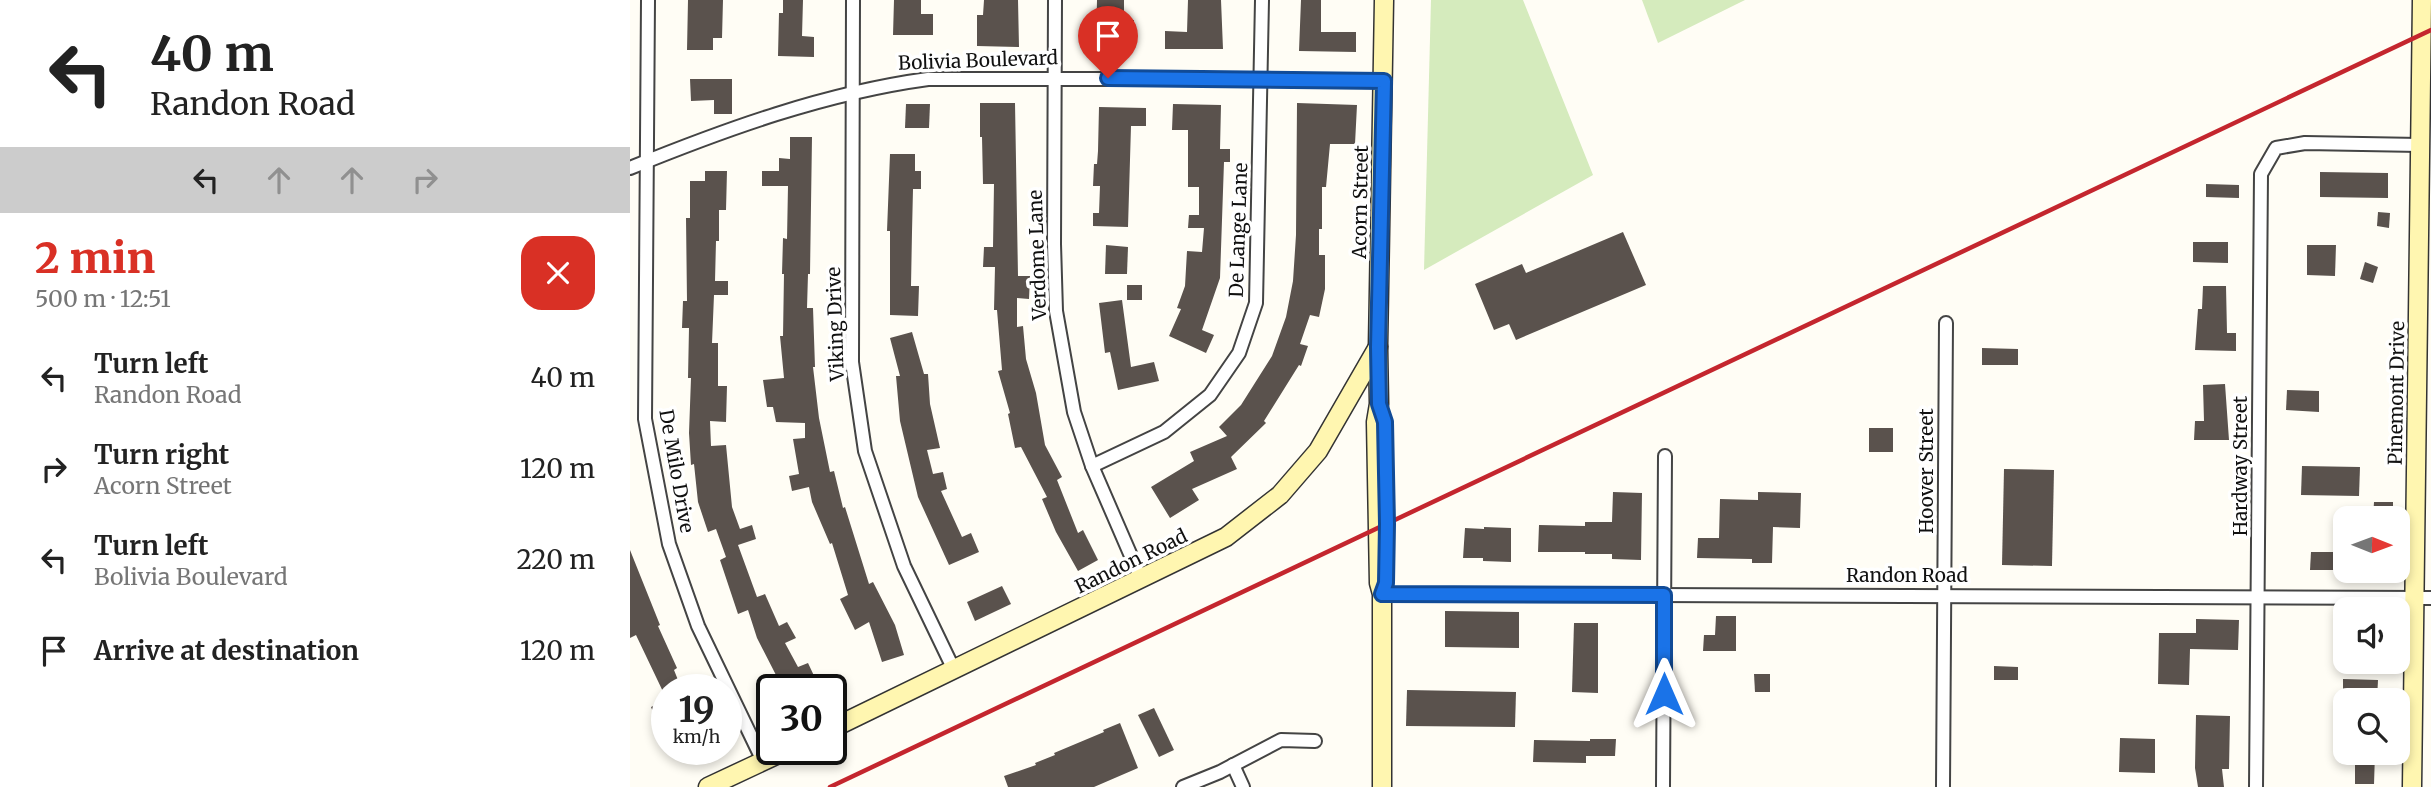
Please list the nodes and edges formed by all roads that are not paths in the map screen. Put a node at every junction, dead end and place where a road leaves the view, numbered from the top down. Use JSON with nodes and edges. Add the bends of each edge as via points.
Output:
{"nodes":[{"id":1,"x":648,"y":0,"type":"edge"},
{"id":2,"x":853,"y":0,"type":"edge"},
{"id":3,"x":1055,"y":0,"type":"edge"},
{"id":4,"x":1262,"y":0,"type":"edge"},
{"id":5,"x":1384,"y":0,"type":"edge"},
{"id":6,"x":2422,"y":0,"type":"edge"},
{"id":7,"x":1055,"y":78,"type":"junction"},
{"id":8,"x":1262,"y":79,"type":"junction"},
{"id":9,"x":1384,"y":81,"type":"junction"},
{"id":10,"x":852,"y":92,"type":"junction"},
{"id":11,"x":2425,"y":145,"type":"edge"},
{"id":12,"x":647,"y":161,"type":"junction"},
{"id":13,"x":630,"y":168,"type":"edge"},
{"id":14,"x":1946,"y":323,"type":"dead end"},
{"id":15,"x":1378,"y":347,"type":"junction"},
{"id":16,"x":1665,"y":456,"type":"dead end"},
{"id":17,"x":1092,"y":466,"type":"junction"},
{"id":18,"x":1141,"y":579,"type":"junction"},
{"id":19,"x":1382,"y":594,"type":"junction"},
{"id":20,"x":1664,"y":595,"type":"junction"},
{"id":21,"x":1944,"y":596,"type":"junction"},
{"id":22,"x":2422,"y":598,"type":"edge"},
{"id":23,"x":2259,"y":599,"type":"junction"},
{"id":24,"x":954,"y":670,"type":"junction"},
{"id":25,"x":847,"y":721,"type":"edge"},
{"id":26,"x":1315,"y":741,"type":"dead end"},
{"id":27,"x":756,"y":746,"type":"edge"},
{"id":28,"x":756,"y":764,"type":"edge"},
{"id":29,"x":1233,"y":765,"type":"junction"},
{"id":30,"x":708,"y":787,"type":"edge"},
{"id":31,"x":1183,"y":787,"type":"edge"},
{"id":32,"x":1243,"y":787,"type":"edge"},
{"id":33,"x":1382,"y":787,"type":"edge"},
{"id":34,"x":1663,"y":787,"type":"edge"},
{"id":35,"x":1943,"y":787,"type":"edge"},
{"id":36,"x":2256,"y":787,"type":"edge"},
{"id":37,"x":2412,"y":787,"type":"edge"}],
"edges":[{"from":1,"to":12,"type":"street","name":"De Milo Drive"},
{"from":2,"to":10,"type":"street","name":"Viking Drive"},
{"from":3,"to":7,"type":"street","name":"Verdome Lane"},
{"from":4,"to":8,"type":"street","name":"De Lange Lane"},
{"from":5,"to":9,"type":"street","name":"Acorn Street"},
{"from":6,"to":11,"type":"street","name":"Pinemont Drive"},
{"from":7,"to":8,"type":"street","name":"Bolivia Boulevard"},
{"from":7,"to":10,"type":"street","name":"Bolivia Boulevard","via":[[928,79]]},
{"from":7,"to":17,"type":"street","name":"Verdome Lane","via":[[1056,311],[1074,412]]},
{"from":8,"to":9,"type":"street","name":"Bolivia Boulevard"},
{"from":8,"to":17,"type":"street","name":"De Lange Lane","via":[[1256,303],[1238,353],[1210,395],[1164,432]]},
{"from":9,"to":15,"type":"street","name":"Acorn Street"},
{"from":10,"to":12,"type":"street","name":"Bolivia Boulevard","via":[[774,114]]},
{"from":10,"to":24,"type":"street","name":"Viking Drive","via":[[852,362],[865,451],[904,566]]},
{"from":11,"to":22,"type":"street","name":"Pinemont Drive"},
{"from":11,"to":23,"type":"street","name":"Hardway Street","via":[[2305,143],[2276,148],[2261,174]]},
{"from":12,"to":13,"type":"street","name":"Bolivia Boulevard"},
{"from":12,"to":27,"type":"street","name":"De Milo Drive","via":[[645,419],[667,531],[698,626]]},
{"from":14,"to":21,"type":"street","name":"Hoover Street"},
{"from":15,"to":18,"type":"street","name":"Randon Road","via":[[1318,451],[1280,495],[1226,537]]},
{"from":15,"to":19,"type":"street","name":"Acorn Street"},
{"from":16,"to":20,"type":"street"},
{"from":17,"to":18,"type":"street","name":"Verdome Lane"},
{"from":18,"to":24,"type":"street","name":"Randon Road"},
{"from":19,"to":20,"type":"street","name":"Randon Road"},
{"from":19,"to":33,"type":"street","name":"Acorn Street"},
{"from":20,"to":21,"type":"street","name":"Randon Road"},
{"from":20,"to":34,"type":"street"},
{"from":21,"to":23,"type":"street","name":"Randon Road"},
{"from":21,"to":35,"type":"street","name":"Hoover Street"},
{"from":22,"to":23,"type":"street","name":"Randon Road"},
{"from":22,"to":37,"type":"street","name":"Pinemont Drive"},
{"from":23,"to":36,"type":"street","name":"Hardway Street"},
{"from":24,"to":25,"type":"street","name":"Randon Road"},
{"from":26,"to":29,"type":"street","via":[[1281,740]]},
{"from":28,"to":30,"type":"street"},
{"from":29,"to":31,"type":"street"},
{"from":29,"to":32,"type":"street"}]}
